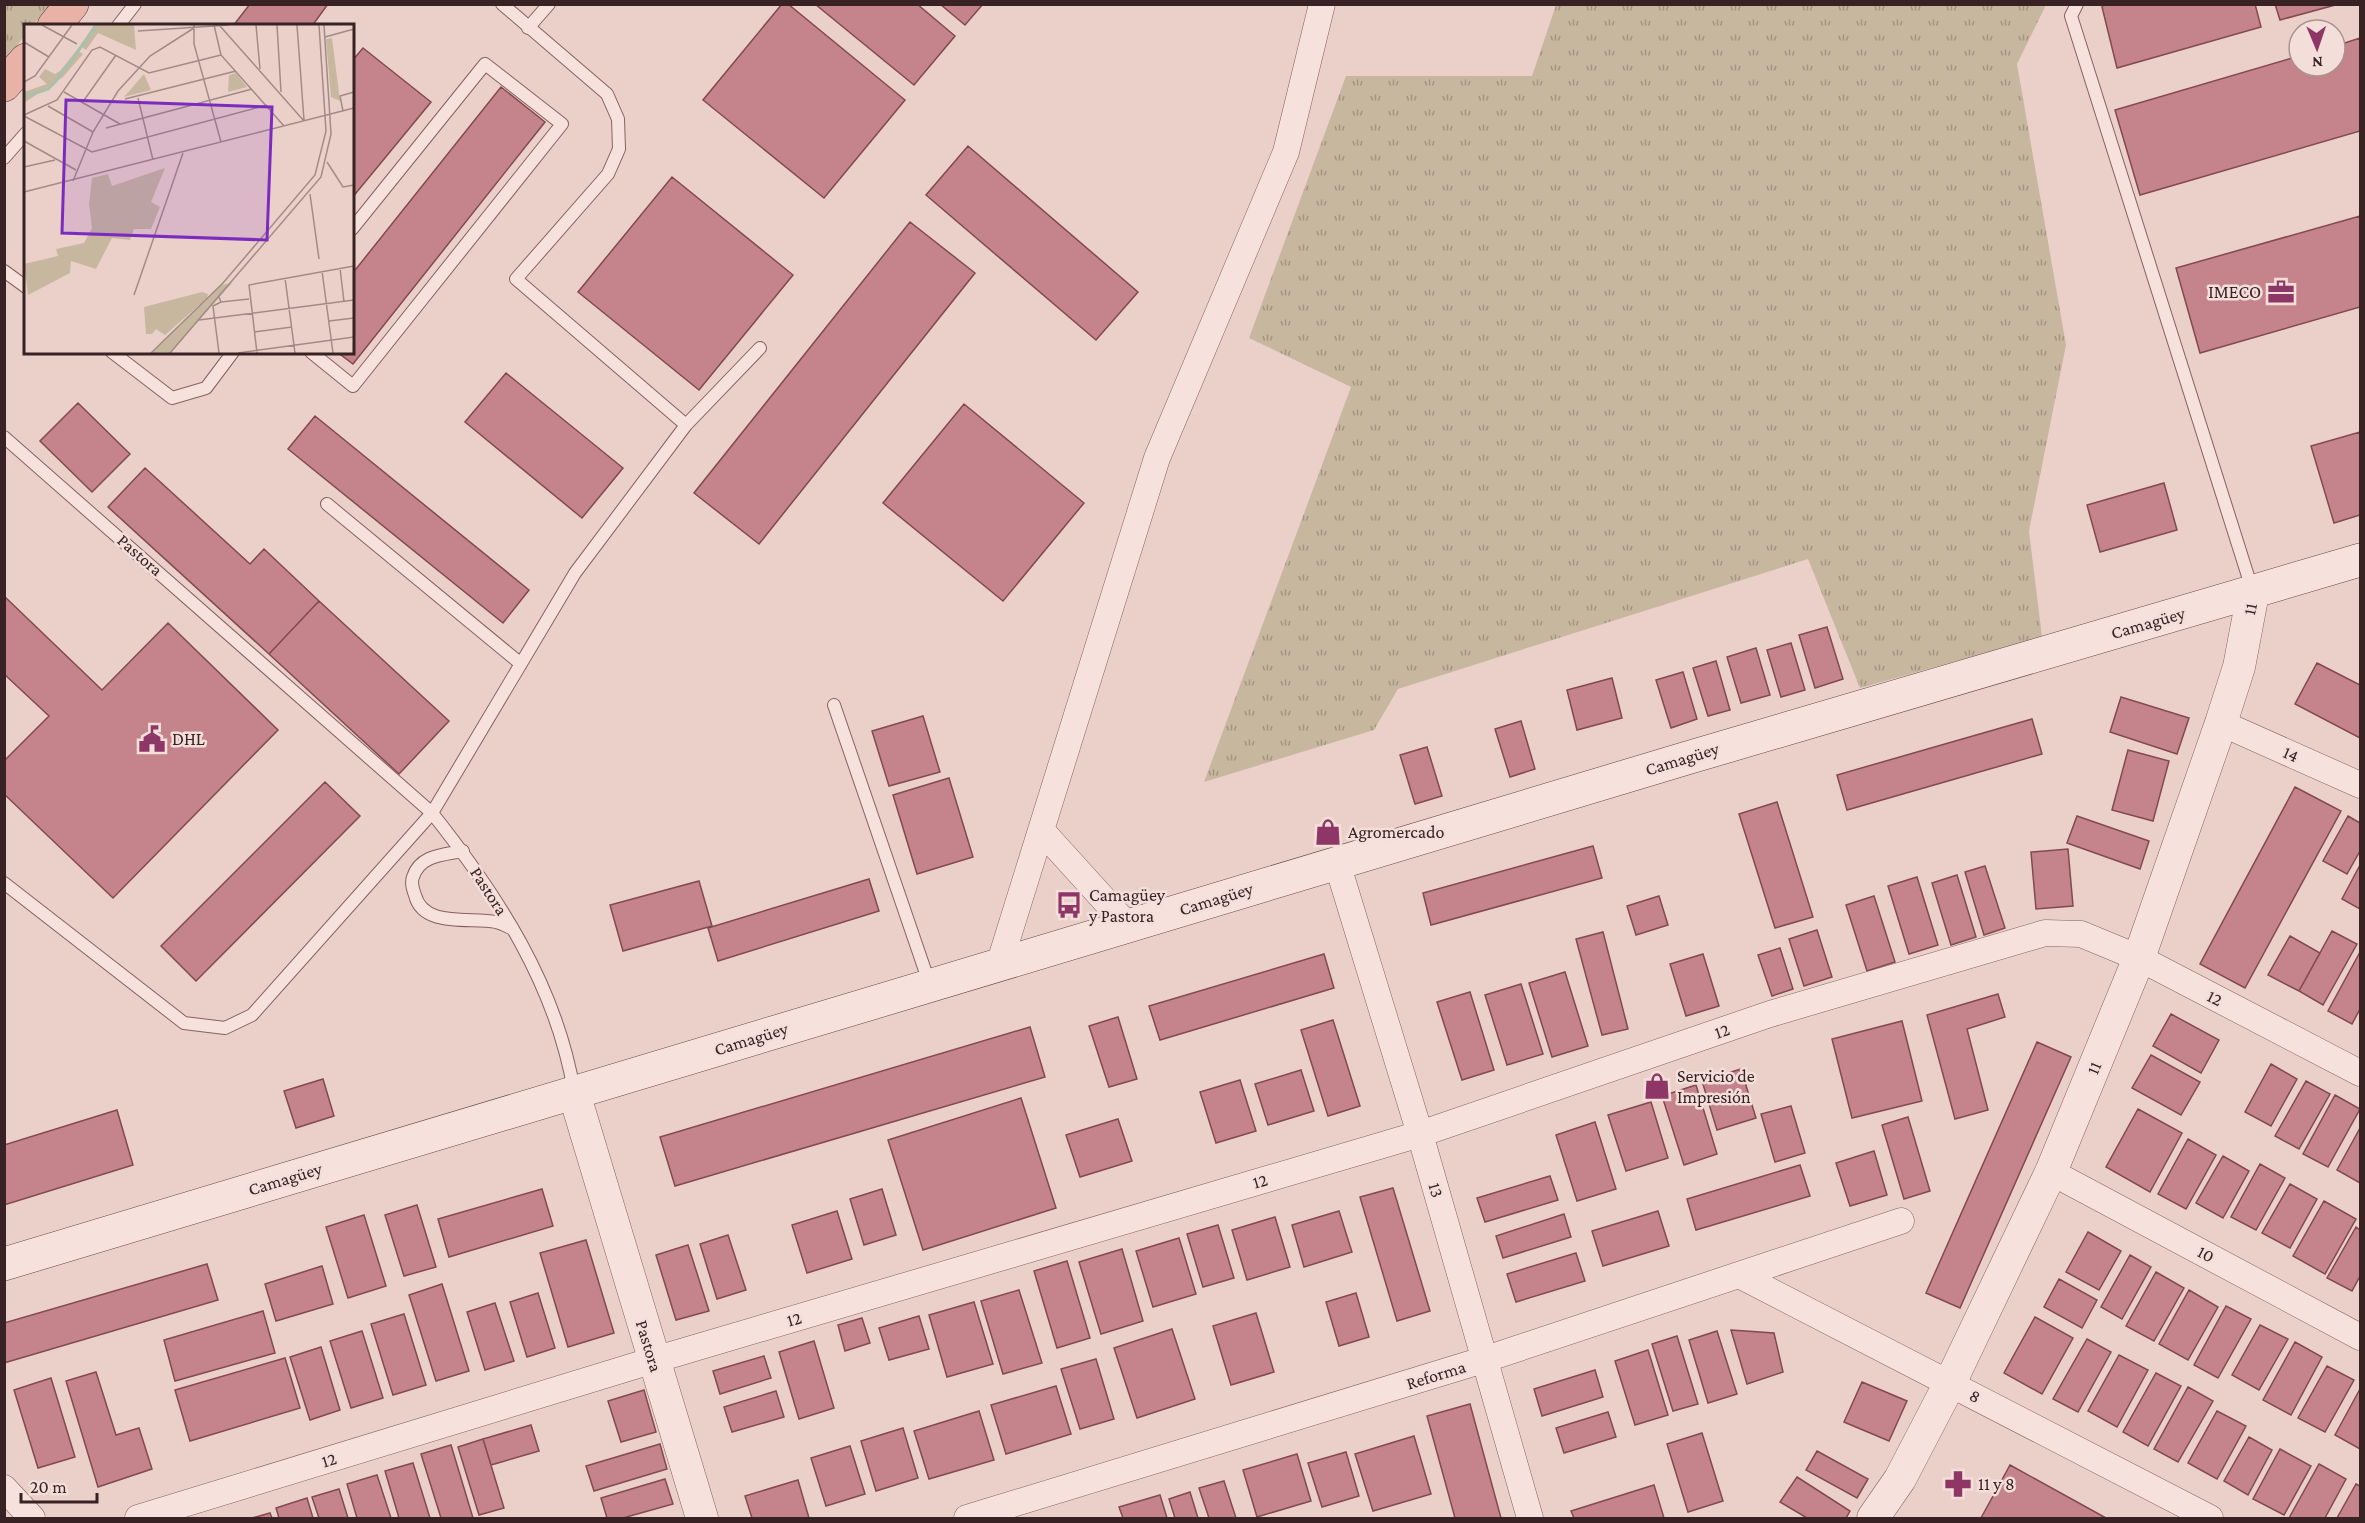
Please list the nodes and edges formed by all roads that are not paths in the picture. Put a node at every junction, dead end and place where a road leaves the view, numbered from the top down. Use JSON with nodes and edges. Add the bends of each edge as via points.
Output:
{"nodes":[{"id":1,"x":72,"y":4,"type":"edge"},
{"id":2,"x":135,"y":4,"type":"edge"},
{"id":3,"x":502,"y":4,"type":"edge"},
{"id":4,"x":549,"y":4,"type":"edge"},
{"id":5,"x":1322,"y":4,"type":"edge"},
{"id":6,"x":2077,"y":4,"type":"edge"},
{"id":7,"x":56,"y":24,"type":"edge"},
{"id":8,"x":119,"y":24,"type":"edge"},
{"id":9,"x":528,"y":28,"type":"junction"},
{"id":10,"x":24,"y":62,"type":"edge"},
{"id":11,"x":4,"y":85,"type":"edge"},
{"id":12,"x":24,"y":135,"type":"edge"},
{"id":13,"x":4,"y":158,"type":"edge"},
{"id":14,"x":354,"y":227,"type":"edge"},
{"id":15,"x":4,"y":271,"type":"edge"},
{"id":16,"x":24,"y":286,"type":"edge"},
{"id":17,"x":760,"y":348,"type":"dead end"},
{"id":18,"x":115,"y":354,"type":"edge"},
{"id":19,"x":232,"y":354,"type":"edge"},
{"id":20,"x":313,"y":354,"type":"edge"},
{"id":21,"x":686,"y":425,"type":"junction"},
{"id":22,"x":4,"y":437,"type":"edge"},
{"id":23,"x":327,"y":504,"type":"dead end"},
{"id":24,"x":2361,"y":560,"type":"edge"},
{"id":25,"x":2253,"y":593,"type":"junction"},
{"id":26,"x":521,"y":664,"type":"junction"},
{"id":27,"x":834,"y":705,"type":"dead end"},
{"id":28,"x":2221,"y":723,"type":"junction"},
{"id":29,"x":2361,"y":785,"type":"edge"},
{"id":30,"x":432,"y":813,"type":"junction"},
{"id":31,"x":1041,"y":830,"type":"junction"},
{"id":32,"x":463,"y":851,"type":"junction"},
{"id":33,"x":1337,"y":863,"type":"junction"},
{"id":34,"x":4,"y":883,"type":"edge"},
{"id":35,"x":1128,"y":926,"type":"junction"},
{"id":36,"x":514,"y":930,"type":"junction"},
{"id":37,"x":2139,"y":958,"type":"junction"},
{"id":38,"x":999,"y":965,"type":"junction"},
{"id":39,"x":930,"y":985,"type":"junction"},
{"id":40,"x":2361,"y":1073,"type":"edge"},
{"id":41,"x":574,"y":1093,"type":"junction"},
{"id":42,"x":1420,"y":1134,"type":"junction"},
{"id":43,"x":2051,"y":1172,"type":"junction"},
{"id":44,"x":1901,"y":1221,"type":"dead end"},
{"id":45,"x":4,"y":1264,"type":"edge"},
{"id":46,"x":1739,"y":1275,"type":"junction"},
{"id":47,"x":2361,"y":1336,"type":"edge"},
{"id":48,"x":654,"y":1360,"type":"junction"},
{"id":49,"x":1483,"y":1360,"type":"junction"},
{"id":50,"x":1950,"y":1383,"type":"junction"},
{"id":51,"x":4,"y":1488,"type":"edge"},
{"id":52,"x":2174,"y":1510,"type":"edge"},
{"id":53,"x":32,"y":1518,"type":"edge"},
{"id":54,"x":138,"y":1518,"type":"edge"},
{"id":55,"x":702,"y":1518,"type":"edge"},
{"id":56,"x":967,"y":1518,"type":"edge"},
{"id":57,"x":1530,"y":1518,"type":"edge"},
{"id":58,"x":1873,"y":1518,"type":"edge"},
{"id":59,"x":2210,"y":1518,"type":"edge"}],
"edges":[{"from":1,"to":7,"type":"main road"},
{"from":2,"to":8,"type":"lane"},
{"from":3,"to":9,"type":"lane"},
{"from":4,"to":9,"type":"lane"},
{"from":5,"to":31,"type":"street","via":[[1286,152],[1157,458]]},
{"from":6,"to":25,"type":"lane","via":[[2071,16]]},
{"from":9,"to":21,"type":"lane","via":[[607,94],[618,119],[619,149],[608,174],[516,279]]},
{"from":10,"to":11,"type":"main road"},
{"from":12,"to":13,"type":"lane"},
{"from":14,"to":20,"type":"lane","via":[[485,64],[562,124],[353,386]]},
{"from":15,"to":16,"type":"lane"},
{"from":17,"to":21,"type":"lane"},
{"from":18,"to":19,"type":"lane","via":[[172,398],[206,388]]},
{"from":21,"to":26,"type":"lane","via":[[575,573]]},
{"from":22,"to":30,"type":"lane","name":"Pastora"},
{"from":23,"to":26,"type":"lane"},
{"from":24,"to":25,"type":"main road","name":"Camagüey"},
{"from":25,"to":28,"type":"street","name":"11","via":[[2239,667]]},
{"from":25,"to":33,"type":"main road","name":"Camagüey"},
{"from":26,"to":30,"type":"lane"},
{"from":27,"to":39,"type":"lane"},
{"from":28,"to":29,"type":"street","name":"14"},
{"from":28,"to":37,"type":"street","name":"11"},
{"from":30,"to":32,"type":"lane","name":"Pastora"},
{"from":30,"to":34,"type":"lane","via":[[252,1015],[225,1028],[184,1023]]},
{"from":31,"to":35,"type":"street"},
{"from":31,"to":38,"type":"street"},
{"from":32,"to":36,"type":"lane","name":"Pastora"},
{"from":32,"to":36,"type":"lane","via":[[429,857],[418,867],[412,879],[416,902],[425,913],[440,918],[499,923]]},
{"from":33,"to":35,"type":"main road","name":"Camagüey"},
{"from":33,"to":42,"type":"street","name":"13"},
{"from":35,"to":38,"type":"main road","name":"Camagüey"},
{"from":36,"to":41,"type":"lane","name":"Pastora","via":[[538,973],[559,1027]]},
{"from":37,"to":40,"type":"street","name":"12"},
{"from":37,"to":42,"type":"street","name":"12","via":[[2081,934],[2045,933],[1770,1014]]},
{"from":37,"to":43,"type":"street","name":"11"},
{"from":38,"to":39,"type":"main road","name":"Camagüey"},
{"from":39,"to":41,"type":"main road","name":"Camagüey"},
{"from":41,"to":45,"type":"main road","name":"Camagüey"},
{"from":41,"to":48,"type":"street","name":"Pastora"},
{"from":42,"to":48,"type":"street","name":"12"},
{"from":42,"to":49,"type":"street","name":"13"},
{"from":43,"to":47,"type":"street","name":"10"},
{"from":43,"to":50,"type":"street","name":"11"},
{"from":44,"to":46,"type":"street","name":"Reforma"},
{"from":46,"to":49,"type":"street","name":"Reforma"},
{"from":46,"to":50,"type":"street","name":"8"},
{"from":48,"to":54,"type":"street","name":"12"},
{"from":48,"to":55,"type":"street","name":"Pastora"},
{"from":49,"to":56,"type":"street","name":"Reforma"},
{"from":49,"to":57,"type":"street","name":"13"},
{"from":50,"to":52,"type":"street","name":"8"},
{"from":50,"to":58,"type":"street","name":"11","via":[[1900,1479]]},
{"from":51,"to":53,"type":"street"},
{"from":52,"to":59,"type":"street","name":"8"}]}
